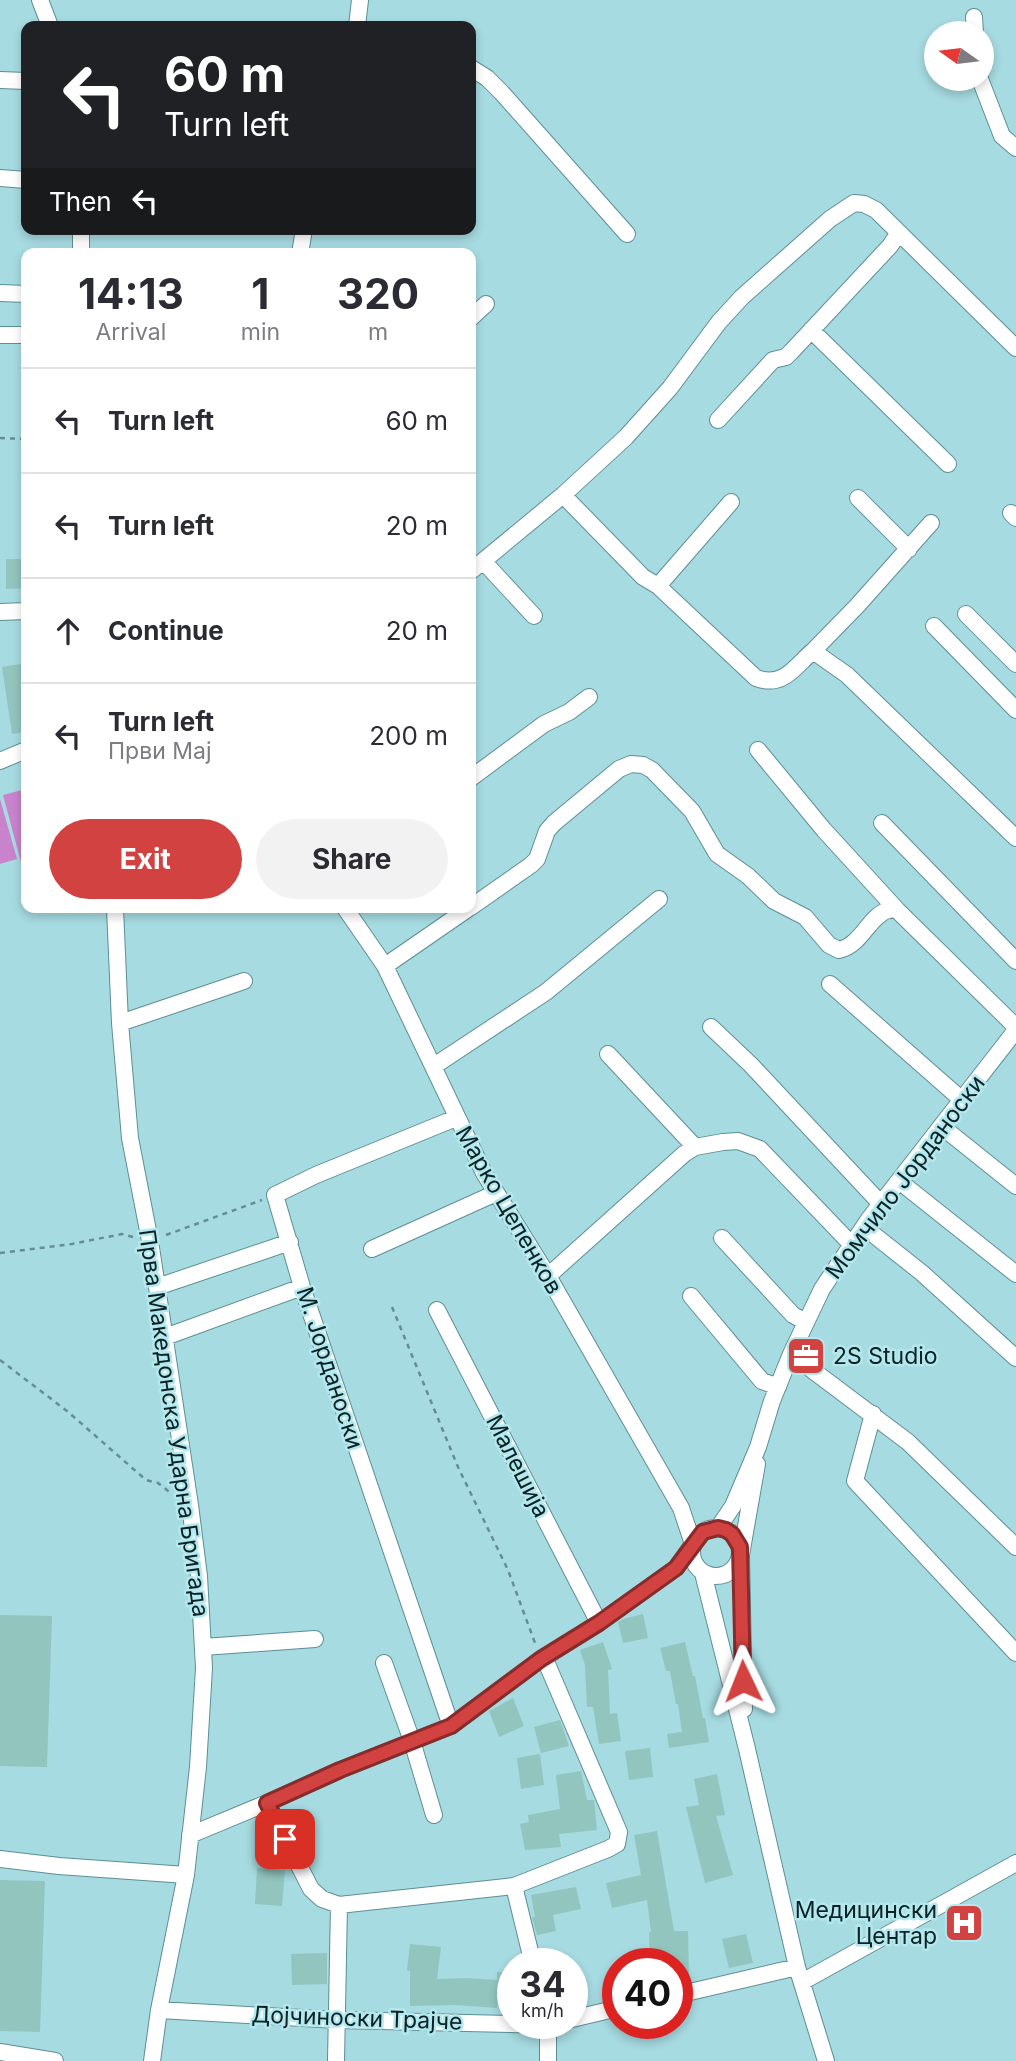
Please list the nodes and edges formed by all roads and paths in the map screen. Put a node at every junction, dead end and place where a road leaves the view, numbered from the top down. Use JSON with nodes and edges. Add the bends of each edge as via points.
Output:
{"nodes":[{"id":1,"x":40,"y":0,"type":"edge"},
{"id":2,"x":360,"y":0,"type":"edge"},
{"id":3,"x":48,"y":21,"type":"edge"},
{"id":4,"x":358,"y":21,"type":"edge"},
{"id":5,"x":476,"y":71,"type":"edge"},
{"id":6,"x":0,"y":80,"type":"edge"},
{"id":7,"x":21,"y":80,"type":"edge"},
{"id":8,"x":985,"y":91,"type":"edge"},
{"id":9,"x":1016,"y":148,"type":"edge"},
{"id":10,"x":0,"y":178,"type":"edge"},
{"id":11,"x":21,"y":180,"type":"edge"},
{"id":12,"x":627,"y":234,"type":"dead end"},
{"id":13,"x":898,"y":234,"type":"junction"},
{"id":14,"x":0,"y":293,"type":"edge"},
{"id":15,"x":21,"y":294,"type":"edge"},
{"id":16,"x":486,"y":304,"type":"dead end"},
{"id":17,"x":476,"y":313,"type":"edge"},
{"id":18,"x":811,"y":330,"type":"junction"},
{"id":19,"x":0,"y":335,"type":"edge"},
{"id":20,"x":21,"y":335,"type":"edge"},
{"id":21,"x":1016,"y":348,"type":"edge"},
{"id":22,"x":718,"y":420,"type":"dead end"},
{"id":23,"x":0,"y":438,"type":"edge"},
{"id":24,"x":21,"y":439,"type":"edge"},
{"id":25,"x":948,"y":464,"type":"dead end"},
{"id":26,"x":563,"y":495,"type":"junction"},
{"id":27,"x":858,"y":498,"type":"dead end"},
{"id":28,"x":731,"y":502,"type":"dead end"},
{"id":29,"x":931,"y":523,"type":"dead end"},
{"id":30,"x":908,"y":549,"type":"junction"},
{"id":31,"x":477,"y":566,"type":"edge"},
{"id":32,"x":658,"y":586,"type":"junction"},
{"id":33,"x":21,"y":611,"type":"edge"},
{"id":34,"x":0,"y":612,"type":"edge"},
{"id":35,"x":966,"y":614,"type":"dead end"},
{"id":36,"x":534,"y":616,"type":"dead end"},
{"id":37,"x":934,"y":626,"type":"dead end"},
{"id":38,"x":813,"y":651,"type":"junction"},
{"id":39,"x":1016,"y":664,"type":"edge"},
{"id":40,"x":589,"y":697,"type":"dead end"},
{"id":41,"x":1016,"y":710,"type":"edge"},
{"id":42,"x":758,"y":750,"type":"dead end"},
{"id":43,"x":21,"y":752,"type":"edge"},
{"id":44,"x":0,"y":761,"type":"edge"},
{"id":45,"x":476,"y":774,"type":"edge"},
{"id":46,"x":882,"y":823,"type":"dead end"},
{"id":47,"x":1016,"y":838,"type":"edge"},
{"id":48,"x":659,"y":900,"type":"dead end"},
{"id":49,"x":476,"y":904,"type":"edge"},
{"id":50,"x":898,"y":911,"type":"junction"},
{"id":51,"x":115,"y":913,"type":"edge"},
{"id":52,"x":348,"y":913,"type":"edge"},
{"id":53,"x":463,"y":913,"type":"edge"},
{"id":54,"x":1016,"y":961,"type":"edge"},
{"id":55,"x":385,"y":966,"type":"junction"},
{"id":56,"x":244,"y":981,"type":"dead end"},
{"id":57,"x":830,"y":984,"type":"dead end"},
{"id":58,"x":120,"y":1023,"type":"junction"},
{"id":59,"x":711,"y":1027,"type":"dead end"},
{"id":60,"x":1016,"y":1029,"type":"edge"},
{"id":61,"x":1010,"y":1051,"type":"edge"},
{"id":62,"x":608,"y":1054,"type":"dead end"},
{"id":63,"x":434,"y":1066,"type":"junction"},
{"id":64,"x":962,"y":1100,"type":"junction"},
{"id":65,"x":456,"y":1118,"type":"junction"},
{"id":66,"x":942,"y":1126,"type":"junction"},
{"id":67,"x":695,"y":1147,"type":"junction"},
{"id":68,"x":899,"y":1181,"type":"junction"},
{"id":69,"x":1016,"y":1186,"type":"edge"},
{"id":70,"x":496,"y":1193,"type":"junction"},
{"id":71,"x":275,"y":1195,"type":"junction"},
{"id":72,"x":881,"y":1204,"type":"junction"},
{"id":73,"x":864,"y":1227,"type":"junction"},
{"id":74,"x":722,"y":1238,"type":"dead end"},
{"id":75,"x":150,"y":1241,"type":"junction"},
{"id":76,"x":290,"y":1242,"type":"junction"},
{"id":77,"x":852,"y":1245,"type":"junction"},
{"id":78,"x":372,"y":1249,"type":"dead end"},
{"id":79,"x":0,"y":1253,"type":"edge"},
{"id":80,"x":1016,"y":1274,"type":"edge"},
{"id":81,"x":548,"y":1276,"type":"junction"},
{"id":82,"x":157,"y":1287,"type":"junction"},
{"id":83,"x":302,"y":1287,"type":"junction"},
{"id":84,"x":691,"y":1296,"type":"dead end"},
{"id":85,"x":392,"y":1307,"type":"dead end"},
{"id":86,"x":437,"y":1310,"type":"dead end"},
{"id":87,"x":806,"y":1322,"type":"junction"},
{"id":88,"x":165,"y":1337,"type":"junction"},
{"id":89,"x":791,"y":1354,"type":"junction"},
{"id":90,"x":1016,"y":1358,"type":"edge"},
{"id":91,"x":0,"y":1360,"type":"edge"},
{"id":92,"x":778,"y":1387,"type":"junction"},
{"id":93,"x":873,"y":1415,"type":"junction"},
{"id":94,"x":758,"y":1447,"type":"junction"},
{"id":95,"x":190,"y":1505,"type":"junction"},
{"id":96,"x":681,"y":1508,"type":"junction"},
{"id":97,"x":714,"y":1528,"type":"junction"},
{"id":98,"x":693,"y":1544,"type":"junction"},
{"id":99,"x":1016,"y":1547,"type":"edge"},
{"id":100,"x":741,"y":1555,"type":"junction"},
{"id":101,"x":676,"y":1568,"type":"junction"},
{"id":102,"x":700,"y":1570,"type":"junction"},
{"id":103,"x":599,"y":1623,"type":"junction"},
{"id":104,"x":314,"y":1639,"type":"dead end"},
{"id":105,"x":203,"y":1647,"type":"junction"},
{"id":106,"x":1016,"y":1653,"type":"edge"},
{"id":107,"x":542,"y":1658,"type":"junction"},
{"id":108,"x":384,"y":1663,"type":"dead end"},
{"id":109,"x":451,"y":1726,"type":"junction"},
{"id":110,"x":412,"y":1741,"type":"junction"},
{"id":111,"x":747,"y":1749,"type":"junction"},
{"id":112,"x":267,"y":1803,"type":"junction"},
{"id":113,"x":434,"y":1815,"type":"dead end"},
{"id":114,"x":190,"y":1835,"type":"junction"},
{"id":115,"x":0,"y":1859,"type":"edge"},
{"id":116,"x":1016,"y":1863,"type":"edge"},
{"id":117,"x":186,"y":1875,"type":"junction"},
{"id":118,"x":514,"y":1886,"type":"junction"},
{"id":119,"x":339,"y":1905,"type":"junction"},
{"id":120,"x":529,"y":1948,"type":"edge"},
{"id":121,"x":799,"y":1975,"type":"junction"},
{"id":122,"x":693,"y":1992,"type":"edge"},
{"id":123,"x":159,"y":2010,"type":"junction"},
{"id":124,"x":337,"y":2020,"type":"junction"},
{"id":125,"x":497,"y":2023,"type":"edge"},
{"id":126,"x":549,"y":2039,"type":"edge"},
{"id":127,"x":0,"y":2052,"type":"edge"},
{"id":128,"x":55,"y":2061,"type":"edge"},
{"id":129,"x":152,"y":2061,"type":"edge"},
{"id":130,"x":336,"y":2061,"type":"edge"},
{"id":131,"x":548,"y":2061,"type":"edge"},
{"id":132,"x":826,"y":2061,"type":"edge"}],
"edges":[{"from":1,"to":3,"type":"street"},
{"from":2,"to":4,"type":"street"},
{"from":5,"to":12,"type":"street","via":[[495,85]]},
{"from":6,"to":7,"type":"street"},
{"from":8,"to":9,"type":"street","via":[[1002,136]]},
{"from":10,"to":11,"type":"street"},
{"from":13,"to":18,"type":"street"},
{"from":13,"to":21,"type":"street"},
{"from":13,"to":26,"type":"street","via":[[864,205],[843,208],[742,297],[626,437]]},
{"from":14,"to":15,"type":"street"},
{"from":16,"to":17,"type":"street"},
{"from":18,"to":22,"type":"street","via":[[786,357],[773,360]]},
{"from":18,"to":25,"type":"street"},
{"from":19,"to":20,"type":"street"},
{"from":23,"to":24,"type":"path"},
{"from":26,"to":31,"type":"street"},
{"from":26,"to":32,"type":"street","via":[[643,577]]},
{"from":27,"to":30,"type":"street"},
{"from":28,"to":32,"type":"street"},
{"from":29,"to":30,"type":"street"},
{"from":30,"to":38,"type":"street"},
{"from":31,"to":36,"type":"street"},
{"from":32,"to":38,"type":"street","via":[[756,678],[778,681]]},
{"from":33,"to":34,"type":"street"},
{"from":35,"to":39,"type":"street"},
{"from":37,"to":41,"type":"street"},
{"from":38,"to":47,"type":"street","via":[[847,675]]},
{"from":40,"to":45,"type":"street"},
{"from":42,"to":50,"type":"street"},
{"from":43,"to":44,"type":"street"},
{"from":46,"to":54,"type":"street"},
{"from":48,"to":63,"type":"street","via":[[546,992]]},
{"from":49,"to":50,"type":"street","via":[[531,865],[547,831],[609,775],[631,764],[652,770],[692,811],[717,854],[774,901],[805,917],[834,948],[849,947],[887,910]]},
{"from":50,"to":60,"type":"street"},
{"from":51,"to":58,"type":"street","name":"Прва Македонска Ударна Бригада"},
{"from":52,"to":55,"type":"street","name":"Марко Цепенков"},
{"from":53,"to":55,"type":"street"},
{"from":55,"to":63,"type":"street","name":"Марко Цепенков"},
{"from":56,"to":58,"type":"street"},
{"from":57,"to":64,"type":"street"},
{"from":58,"to":75,"type":"street","name":"Прва Македонска Ударна Бригада","via":[[130,1138]]},
{"from":59,"to":72,"type":"street"},
{"from":60,"to":61,"type":"street","name":"Момчило Јорданоски"},
{"from":61,"to":64,"type":"street","name":"Момчило Јорданоски"},
{"from":62,"to":67,"type":"street"},
{"from":63,"to":65,"type":"street","name":"Марко Цепенков"},
{"from":64,"to":66,"type":"street","name":"Момчило Јорданоски"},
{"from":65,"to":70,"type":"street","name":"Марко Цепенков"},
{"from":65,"to":71,"type":"street"},
{"from":66,"to":68,"type":"street","name":"Момчило Јорданоски"},
{"from":66,"to":69,"type":"street"},
{"from":67,"to":77,"type":"street","via":[[738,1141],[760,1149]]},
{"from":67,"to":81,"type":"street"},
{"from":68,"to":72,"type":"street","name":"Момчило Јорданоски"},
{"from":68,"to":80,"type":"street"},
{"from":70,"to":78,"type":"street"},
{"from":70,"to":81,"type":"street","name":"Марко Цепенков"},
{"from":71,"to":75,"type":"path"},
{"from":71,"to":76,"type":"street","name":"М. Јорданоски"},
{"from":72,"to":73,"type":"street","name":"Момчило Јорданоски"},
{"from":73,"to":77,"type":"street","name":"Момчило Јорданоски"},
{"from":73,"to":90,"type":"street"},
{"from":74,"to":87,"type":"street","via":[[793,1315]]},
{"from":75,"to":79,"type":"path","via":[[122,1234]]},
{"from":75,"to":82,"type":"street","name":"Прва Македонска Ударна Бригада"},
{"from":76,"to":82,"type":"street"},
{"from":76,"to":83,"type":"street","name":"М. Јорданоски"},
{"from":77,"to":87,"type":"street","name":"Момчило Јорданоски"},
{"from":81,"to":96,"type":"street","name":"Марко Цепенков"},
{"from":82,"to":88,"type":"street","name":"Прва Македонска Ударна Бригада"},
{"from":83,"to":88,"type":"street"},
{"from":83,"to":109,"type":"street","name":"М. Јорданоски"},
{"from":84,"to":92,"type":"street","via":[[762,1381]]},
{"from":85,"to":107,"type":"path"},
{"from":86,"to":103,"type":"street","name":"Малешија"},
{"from":87,"to":89,"type":"street","name":"Момчило Јорданоски"},
{"from":88,"to":95,"type":"street","name":"Прва Македонска Ударна Бригада"},
{"from":89,"to":92,"type":"street","name":"Момчило Јорданоски"},
{"from":89,"to":93,"type":"street"},
{"from":91,"to":95,"type":"path","via":[[146,1480]]},
{"from":92,"to":94,"type":"street","name":"Момчило Јорданоски"},
{"from":93,"to":99,"type":"street","via":[[908,1442]]},
{"from":93,"to":106,"type":"street","via":[[855,1481]]},
{"from":94,"to":97,"type":"street","via":[[733,1506]]},
{"from":94,"to":100,"type":"street"},
{"from":95,"to":105,"type":"street","name":"Прва Македонска Ударна Бригада"},
{"from":96,"to":97,"type":"street","via":[[696,1522]]},
{"from":96,"to":98,"type":"street"},
{"from":97,"to":98,"type":"street"},
{"from":97,"to":100,"type":"street","via":[[732,1534]]},
{"from":98,"to":101,"type":"street"},
{"from":98,"to":102,"type":"street"},
{"from":100,"to":102,"type":"street","via":[[727,1575]]},
{"from":100,"to":111,"type":"street"},
{"from":101,"to":102,"type":"street","via":[[687,1564]]},
{"from":101,"to":103,"type":"street"},
{"from":102,"to":111,"type":"street"},
{"from":103,"to":107,"type":"street"},
{"from":104,"to":105,"type":"street"},
{"from":105,"to":114,"type":"street","name":"Прва Македонска Ударна Бригада"},
{"from":107,"to":109,"type":"street"},
{"from":107,"to":118,"type":"street","via":[[619,1832],[617,1844],[608,1849]]},
{"from":108,"to":110,"type":"street"},
{"from":109,"to":110,"type":"street"},
{"from":110,"to":112,"type":"street"},
{"from":110,"to":113,"type":"street"},
{"from":111,"to":121,"type":"street"},
{"from":112,"to":114,"type":"street"},
{"from":112,"to":119,"type":"street","via":[[311,1889]]},
{"from":114,"to":117,"type":"street","name":"Прва Македонска Ударна Бригада"},
{"from":115,"to":117,"type":"street"},
{"from":116,"to":121,"type":"street"},
{"from":117,"to":123,"type":"street","name":"Прва Македонска Ударна Бригада"},
{"from":118,"to":119,"type":"street"},
{"from":118,"to":120,"type":"street"},
{"from":119,"to":124,"type":"street"},
{"from":121,"to":122,"type":"street"},
{"from":121,"to":132,"type":"street"},
{"from":123,"to":124,"type":"street","name":"Дојчиноски Трајче"},
{"from":123,"to":129,"type":"street","name":"Прва Македонска Ударна Бригада"},
{"from":124,"to":125,"type":"street","name":"Дојчиноски Трајче"},
{"from":124,"to":130,"type":"street"},
{"from":126,"to":131,"type":"street"},
{"from":127,"to":128,"type":"street"}]}
